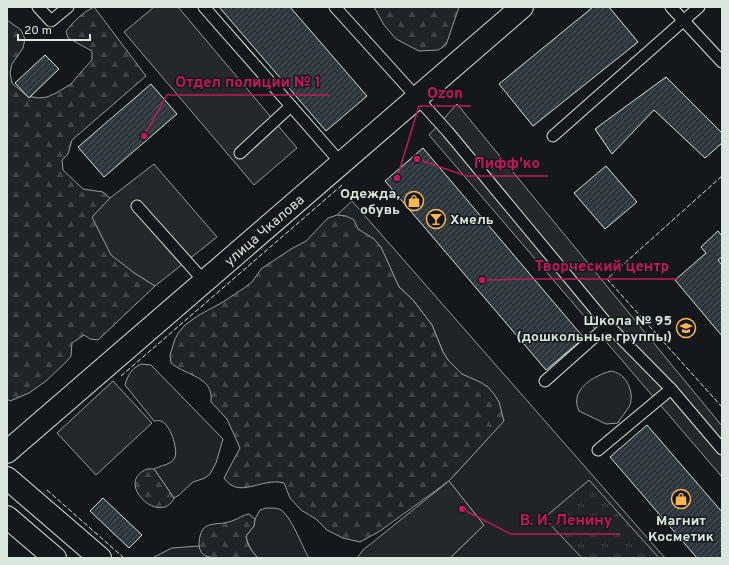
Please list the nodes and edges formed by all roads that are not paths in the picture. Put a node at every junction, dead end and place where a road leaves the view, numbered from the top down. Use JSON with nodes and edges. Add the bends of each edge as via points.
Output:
{"nodes":[{"id":1,"x":38,"y":7,"type":"edge"},
{"id":2,"x":68,"y":7,"type":"edge"},
{"id":3,"x":204,"y":7,"type":"edge"},
{"id":4,"x":335,"y":7,"type":"edge"},
{"id":5,"x":522,"y":7,"type":"edge"},
{"id":6,"x":671,"y":7,"type":"edge"},
{"id":7,"x":699,"y":7,"type":"edge"},
{"id":8,"x":683,"y":20,"type":"junction"},
{"id":9,"x":722,"y":62,"type":"edge"},
{"id":10,"x":416,"y":98,"type":"junction"},
{"id":11,"x":291,"y":106,"type":"junction"},
{"id":12,"x":553,"y":136,"type":"dead end"},
{"id":13,"x":240,"y":152,"type":"dead end"},
{"id":14,"x":341,"y":162,"type":"junction"},
{"id":15,"x":137,"y":206,"type":"dead end"},
{"id":16,"x":205,"y":282,"type":"junction"},
{"id":17,"x":608,"y":325,"type":"junction"},
{"id":18,"x":545,"y":380,"type":"dead end"},
{"id":19,"x":671,"y":389,"type":"junction"},
{"id":20,"x":722,"y":449,"type":"edge"},
{"id":21,"x":598,"y":450,"type":"dead end"},
{"id":22,"x":7,"y":452,"type":"edge"},
{"id":23,"x":7,"y":478,"type":"edge"},
{"id":24,"x":7,"y":517,"type":"edge"},
{"id":25,"x":56,"y":558,"type":"edge"},
{"id":26,"x":100,"y":558,"type":"edge"}],
"edges":[{"from":1,"to":2,"type":"lane","via":[[50,21]]},
{"from":3,"to":11,"type":"lane"},
{"from":4,"to":10,"type":"lane"},
{"from":5,"to":10,"type":"street","name":"улица Чкалова"},
{"from":6,"to":8,"type":"lane"},
{"from":7,"to":8,"type":"lane"},
{"from":8,"to":9,"type":"lane"},
{"from":8,"to":12,"type":"lane"},
{"from":10,"to":14,"type":"street","name":"улица Чкалова"},
{"from":10,"to":17,"type":"lane","via":[[448,132]]},
{"from":11,"to":13,"type":"lane"},
{"from":11,"to":14,"type":"lane"},
{"from":14,"to":16,"type":"street","name":"улица Чкалова"},
{"from":15,"to":16,"type":"lane"},
{"from":16,"to":22,"type":"street","name":"улица Чкалова"},
{"from":17,"to":18,"type":"lane"},
{"from":17,"to":19,"type":"lane"},
{"from":19,"to":20,"type":"lane"},
{"from":19,"to":21,"type":"lane"},
{"from":23,"to":26,"type":"street"},
{"from":24,"to":25,"type":"street"}]}
